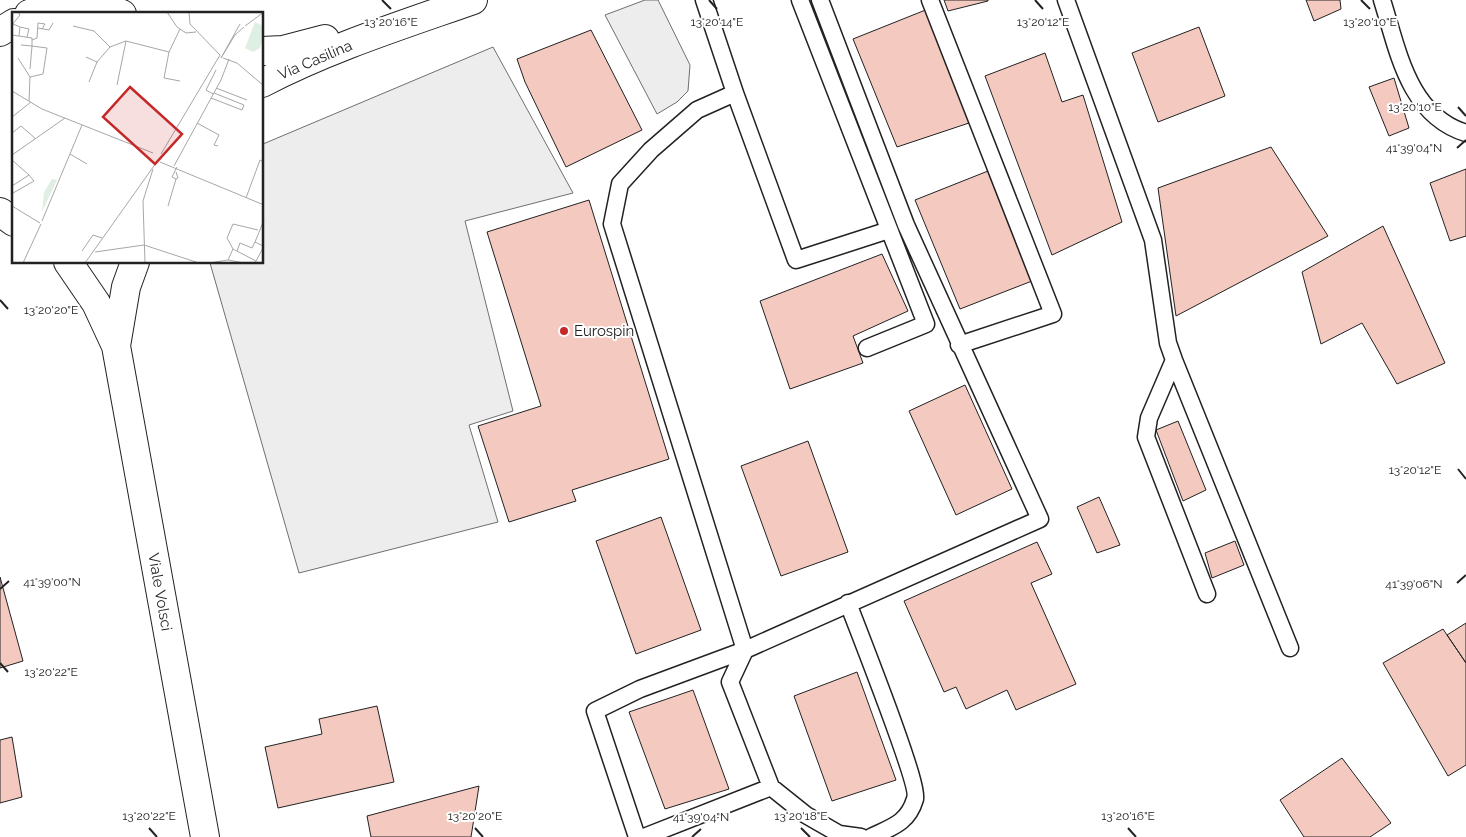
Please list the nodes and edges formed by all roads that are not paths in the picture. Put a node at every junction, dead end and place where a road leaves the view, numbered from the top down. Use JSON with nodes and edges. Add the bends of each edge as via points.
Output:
{"nodes":[{"id":1,"x":24,"y":0,"type":"edge"},
{"id":2,"x":473,"y":0,"type":"edge"},
{"id":3,"x":704,"y":0,"type":"edge"},
{"id":4,"x":800,"y":0,"type":"edge"},
{"id":5,"x":820,"y":0,"type":"edge"},
{"id":6,"x":930,"y":0,"type":"edge"},
{"id":7,"x":1066,"y":0,"type":"edge"},
{"id":8,"x":1382,"y":0,"type":"edge"},
{"id":9,"x":113,"y":7,"type":"edge"},
{"id":10,"x":16,"y":12,"type":"edge"},
{"id":11,"x":37,"y":12,"type":"edge"},
{"id":12,"x":395,"y":27,"type":"junction"},
{"id":13,"x":264,"y":51,"type":"edge"},
{"id":14,"x":264,"y":82,"type":"edge"},
{"id":15,"x":735,"y":93,"type":"junction"},
{"id":16,"x":1466,"y":134,"type":"edge"},
{"id":17,"x":0,"y":212,"type":"edge"},
{"id":18,"x":12,"y":221,"type":"edge"},
{"id":19,"x":889,"y":230,"type":"junction"},
{"id":20,"x":69,"y":264,"type":"edge"},
{"id":21,"x":134,"y":264,"type":"edge"},
{"id":22,"x":959,"y":345,"type":"junction"},
{"id":23,"x":116,"y":346,"type":"junction"},
{"id":24,"x":867,"y":348,"type":"dead end"},
{"id":25,"x":1174,"y":360,"type":"junction"},
{"id":26,"x":1207,"y":594,"type":"dead end"},
{"id":27,"x":848,"y":604,"type":"junction"},
{"id":28,"x":1290,"y":648,"type":"dead end"},
{"id":29,"x":745,"y":650,"type":"junction"},
{"id":30,"x":771,"y":787,"type":"junction"},
{"id":31,"x":205,"y":837,"type":"edge"},
{"id":32,"x":638,"y":837,"type":"edge"},
{"id":33,"x":644,"y":837,"type":"edge"},
{"id":34,"x":861,"y":837,"type":"edge"},
{"id":35,"x":871,"y":837,"type":"edge"}],
"edges":[{"from":1,"to":10,"type":"main road"},
{"from":2,"to":12,"type":"main road","name":"Via Casilina"},
{"from":3,"to":15,"type":"lane"},
{"from":4,"to":19,"type":"lane"},
{"from":5,"to":22,"type":"lane","via":[[906,225]]},
{"from":6,"to":22,"type":"lane","via":[[1053,314]]},
{"from":7,"to":25,"type":"lane","via":[[1153,240],[1160,295]]},
{"from":8,"to":16,"type":"lane","via":[[1409,84],[1418,99],[1432,114]]},
{"from":9,"to":11,"type":"main road","via":[[71,4]]},
{"from":12,"to":13,"type":"main road","name":"Via Casilina","via":[[343,34],[283,50]]},
{"from":12,"to":14,"type":"main road","name":"Via Casilina","via":[[293,67]]},
{"from":15,"to":19,"type":"lane","via":[[796,260]]},
{"from":15,"to":29,"type":"lane","via":[[697,110],[651,150],[620,184],[612,224]]},
{"from":17,"to":18,"type":"main road"},
{"from":19,"to":24,"type":"lane","via":[[926,324]]},
{"from":20,"to":23,"type":"main road","name":"Viale Volsci","via":[[96,303]]},
{"from":21,"to":23,"type":"main road","name":"Viale Volsci","via":[[126,287]]},
{"from":22,"to":27,"type":"lane","via":[[1040,519]]},
{"from":23,"to":31,"type":"main road","name":"Viale Volsci"},
{"from":25,"to":26,"type":"lane","via":[[1150,418],[1146,437]]},
{"from":25,"to":28,"type":"lane"},
{"from":27,"to":29,"type":"lane"},
{"from":27,"to":35,"type":"lane","via":[[907,762],[916,797],[908,817]]},
{"from":29,"to":30,"type":"lane","via":[[730,682]]},
{"from":29,"to":32,"type":"lane","via":[[640,689],[595,711]]},
{"from":30,"to":33,"type":"lane"},
{"from":30,"to":34,"type":"lane","via":[[806,816],[839,834]]}]}
